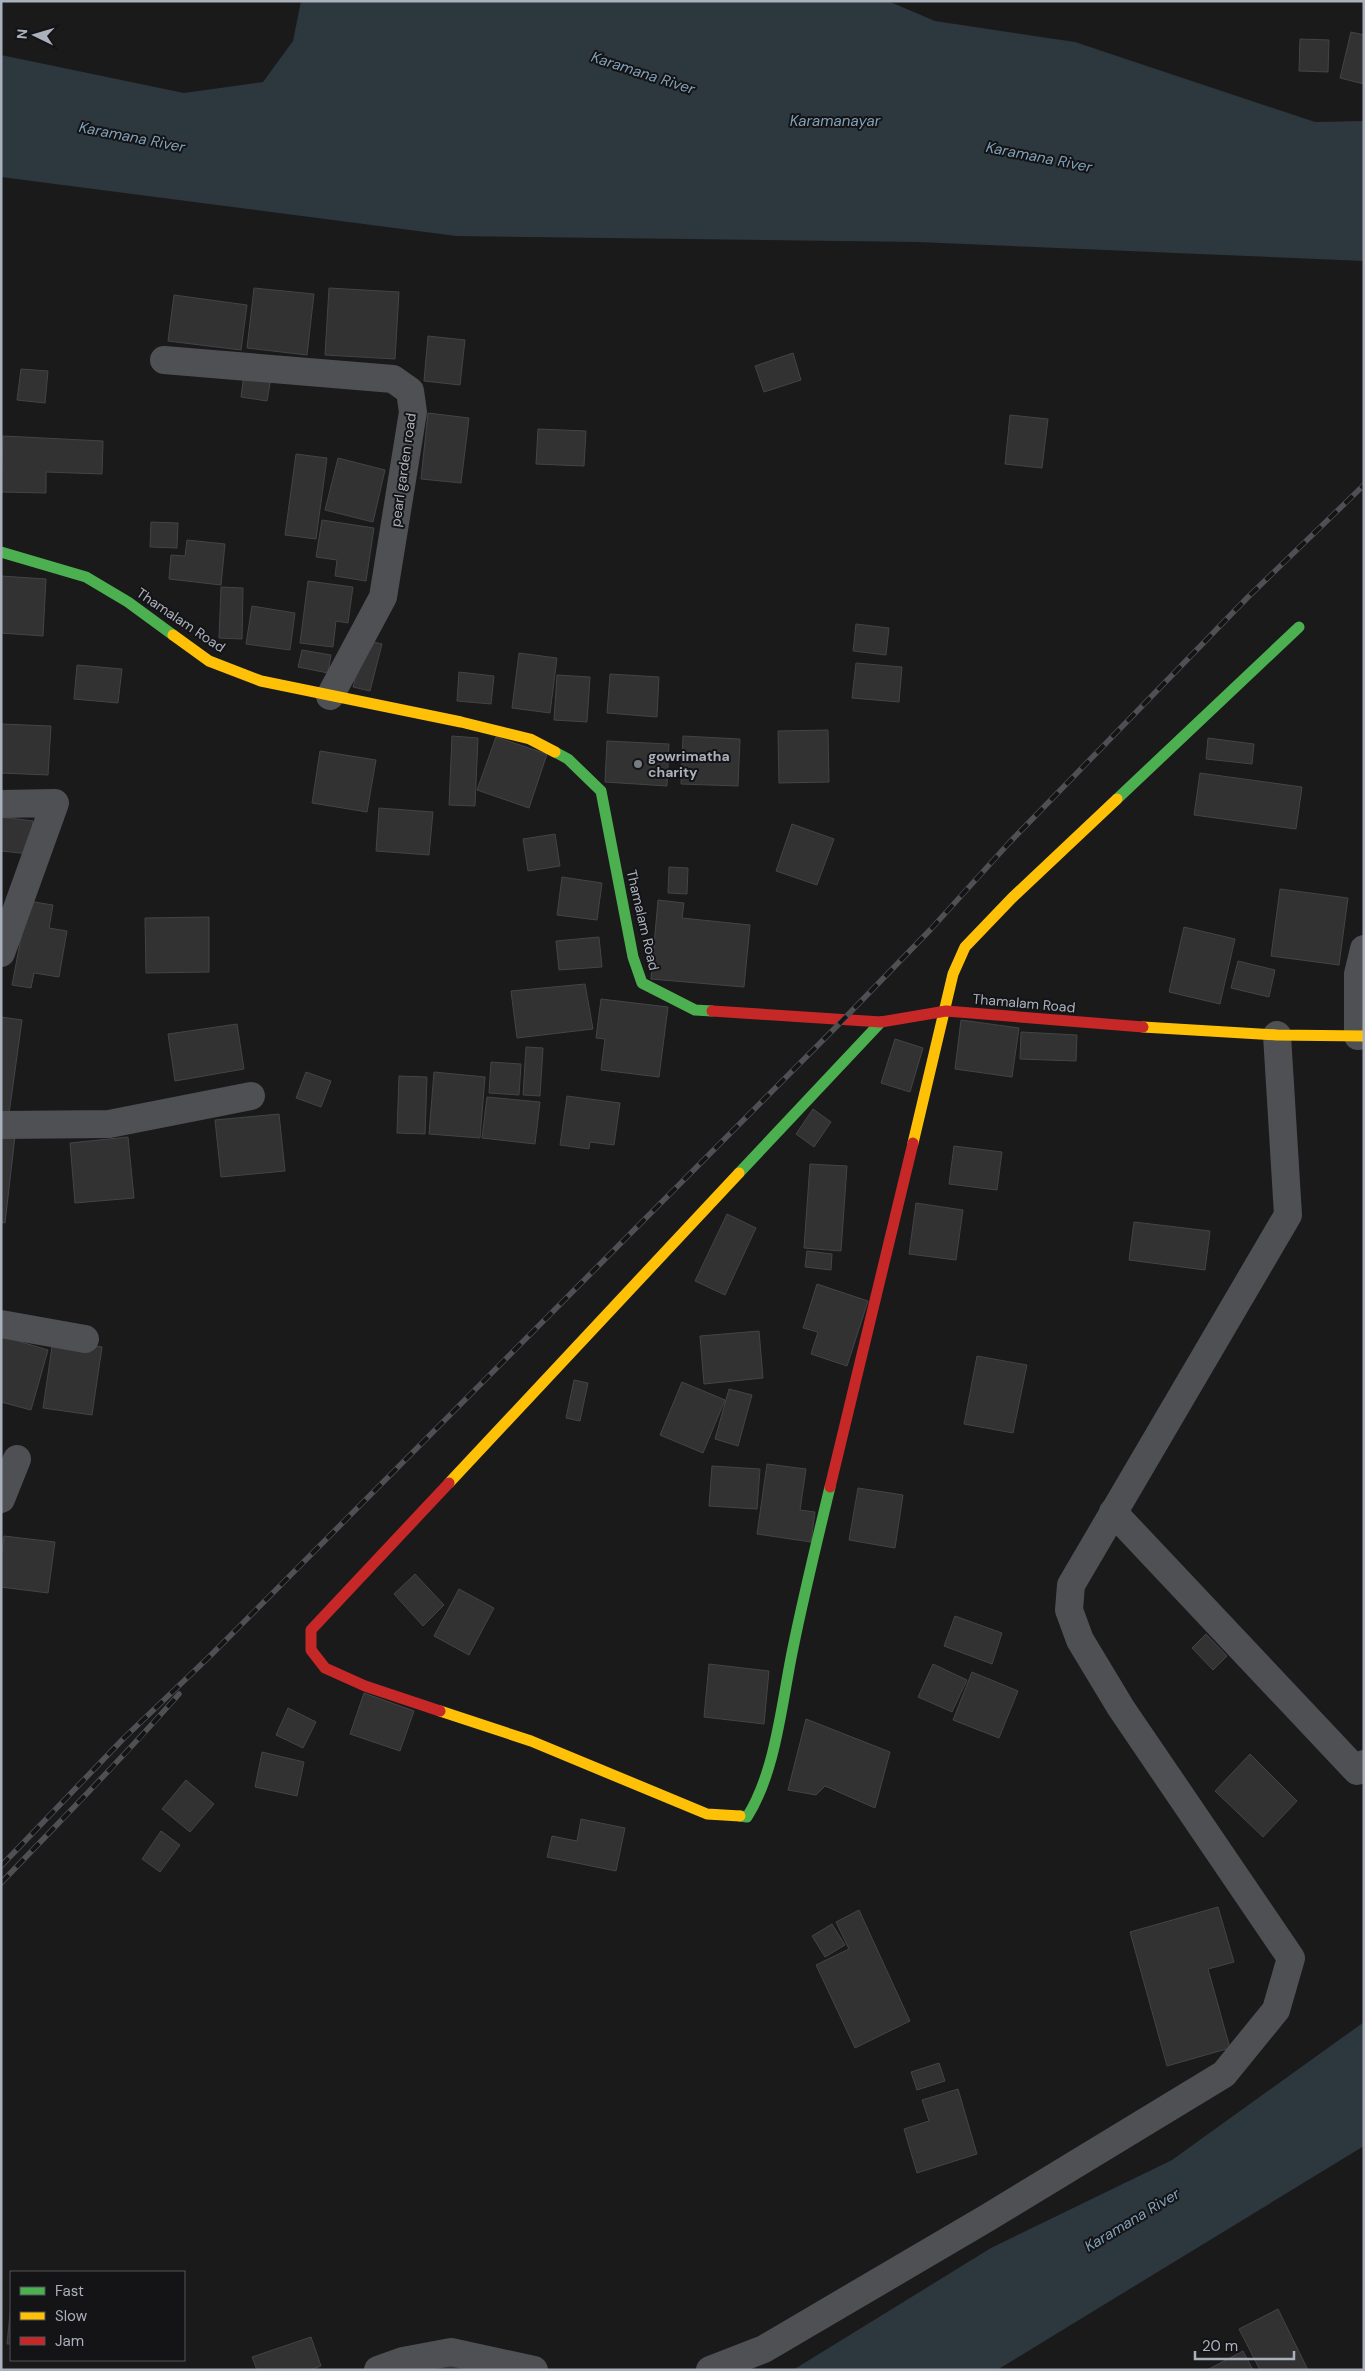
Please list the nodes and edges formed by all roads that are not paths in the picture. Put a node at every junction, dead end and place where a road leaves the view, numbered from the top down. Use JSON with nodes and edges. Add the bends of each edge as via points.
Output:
{"nodes":[{"id":1,"x":164,"y":360,"type":"dead end"},
{"id":2,"x":1,"y":552,"type":"edge"},
{"id":3,"x":1299,"y":627,"type":"dead end"},
{"id":4,"x":330,"y":696,"type":"junction"},
{"id":5,"x":1,"y":804,"type":"edge"},
{"id":6,"x":1364,"y":949,"type":"edge"},
{"id":7,"x":1,"y":953,"type":"edge"},
{"id":8,"x":946,"y":1011,"type":"junction"},
{"id":9,"x":881,"y":1022,"type":"junction"},
{"id":10,"x":1277,"y":1035,"type":"junction"},
{"id":11,"x":1361,"y":1036,"type":"edge"},
{"id":12,"x":251,"y":1096,"type":"dead end"},
{"id":13,"x":1,"y":1125,"type":"edge"},
{"id":14,"x":1,"y":1324,"type":"edge"},
{"id":15,"x":85,"y":1339,"type":"dead end"},
{"id":16,"x":17,"y":1459,"type":"dead end"},
{"id":17,"x":1,"y":1500,"type":"edge"},
{"id":18,"x":1113,"y":1512,"type":"junction"},
{"id":19,"x":1364,"y":1764,"type":"edge"},
{"id":20,"x":378,"y":2370,"type":"edge"},
{"id":21,"x":534,"y":2370,"type":"edge"},
{"id":22,"x":710,"y":2370,"type":"edge"}],
"edges":[{"from":1,"to":4,"type":"street","name":"pearl garden road","via":[[393,379],[410,391],[413,412],[384,597]]},
{"from":2,"to":4,"type":"street","name":"Thamalam Road","via":[[86,577],[128,602],[209,660],[261,681]]},
{"from":3,"to":8,"type":"street","via":[[1012,898],[965,947],[953,974]]},
{"from":4,"to":9,"type":"street","name":"Thamalam Road","via":[[530,739],[568,759],[601,791],[633,957],[642,983],[695,1010]]},
{"from":5,"to":7,"type":"street","via":[[55,802]]},
{"from":6,"to":11,"type":"street","via":[[1358,974]]},
{"from":8,"to":9,"type":"street","name":"Thamalam Road"},
{"from":8,"to":9,"type":"street","via":[[800,1612],[770,1762],[756,1803],[747,1817],[707,1814],[531,1740],[366,1686],[325,1668],[311,1650],[311,1630]]},
{"from":8,"to":10,"type":"street","name":"Thamalam Road"},
{"from":10,"to":11,"type":"street","name":"Thamalam Road"},
{"from":10,"to":18,"type":"street","via":[[1288,1215]]},
{"from":12,"to":13,"type":"street","via":[[109,1124]]},
{"from":14,"to":15,"type":"street"},
{"from":16,"to":17,"type":"street"},
{"from":18,"to":19,"type":"street","via":[[1357,1771]]},
{"from":18,"to":22,"type":"street","via":[[1071,1585],[1069,1610],[1080,1640],[1121,1708],[1291,1958],[1276,2010],[1224,2074],[764,2349]]},
{"from":20,"to":21,"type":"street","via":[[403,2361],[451,2352]]}]}
